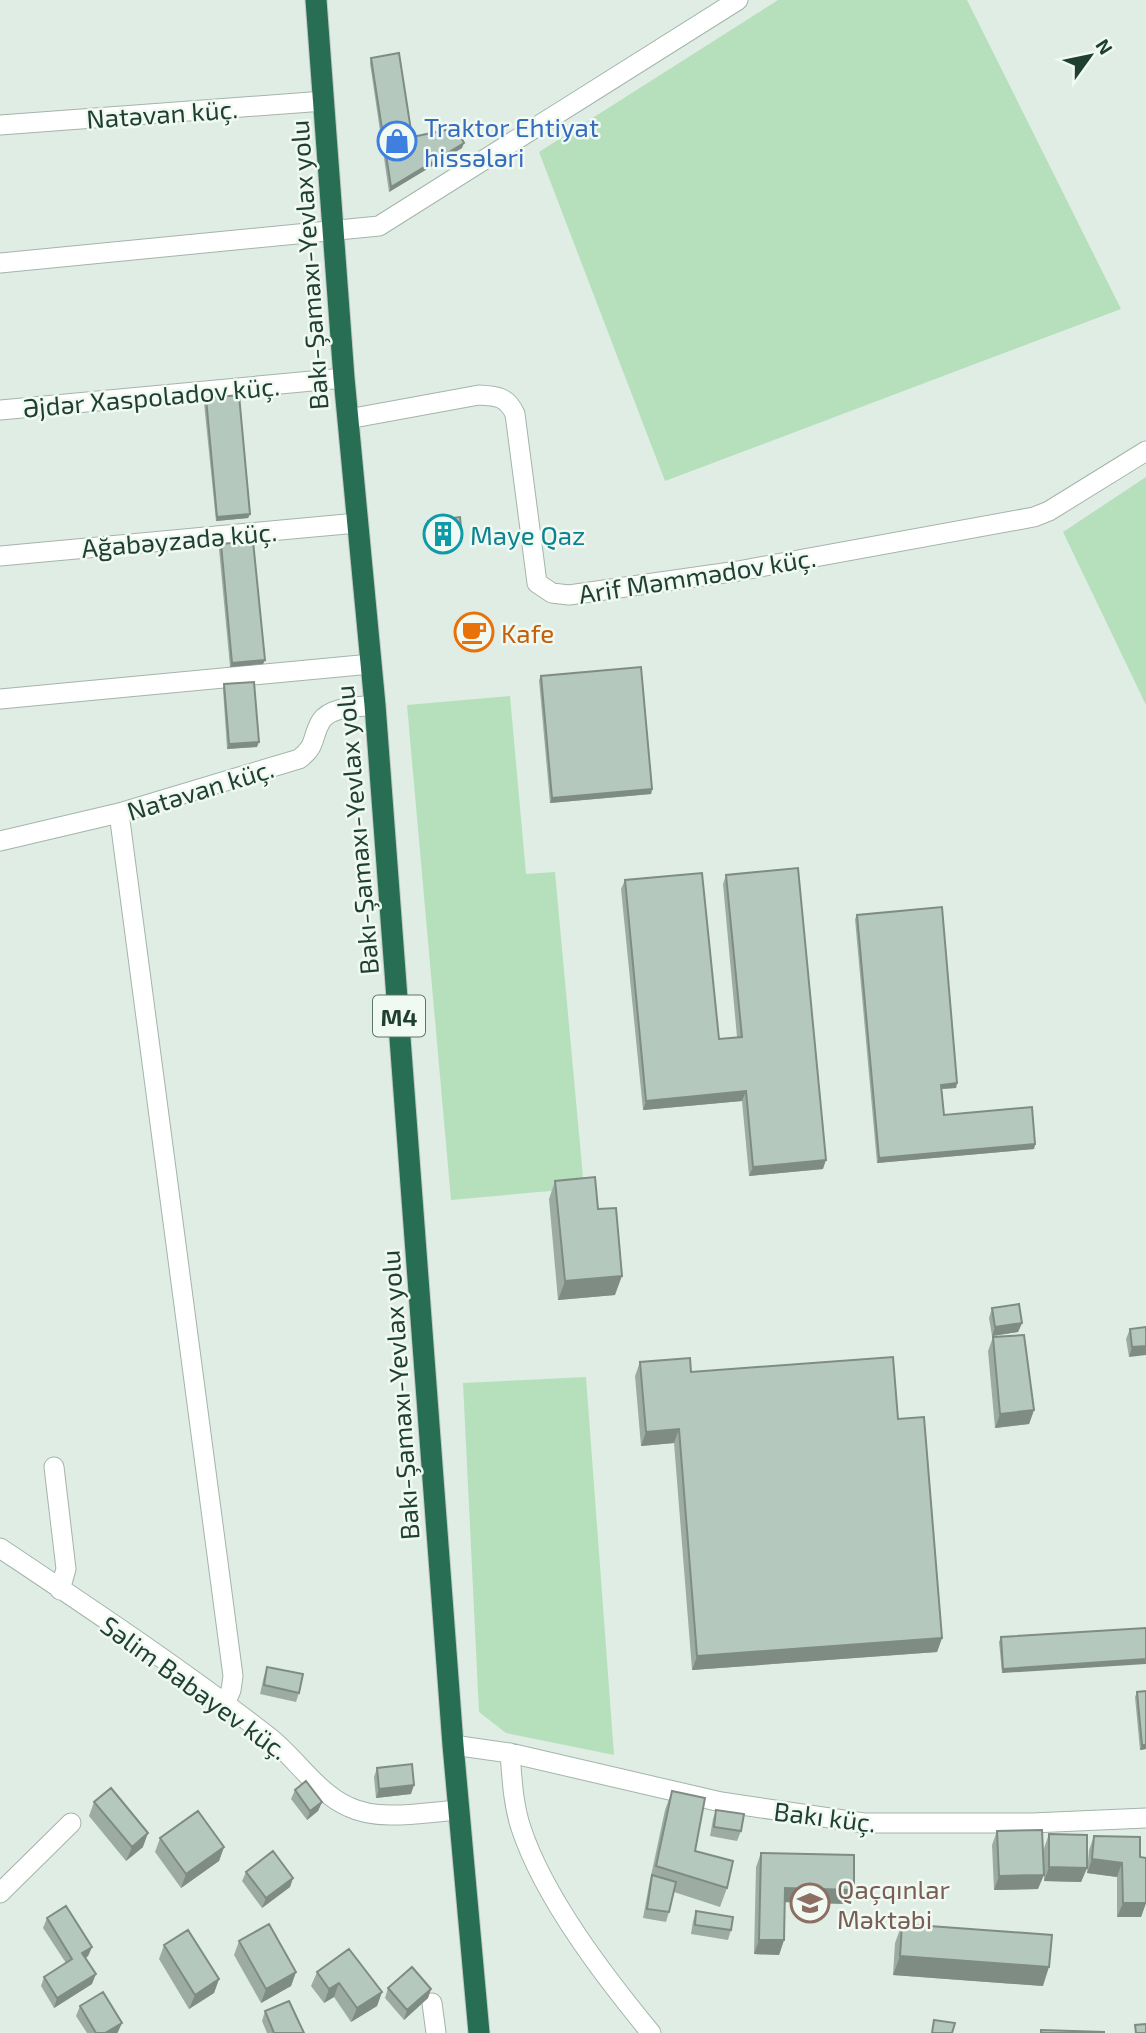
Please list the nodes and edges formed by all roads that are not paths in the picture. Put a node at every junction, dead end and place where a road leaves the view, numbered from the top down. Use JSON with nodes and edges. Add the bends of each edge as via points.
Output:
{"nodes":[{"id":1,"x":316,"y":0,"type":"edge"},
{"id":2,"x":738,"y":0,"type":"edge"},
{"id":3,"x":324,"y":100,"type":"junction"},
{"id":4,"x":0,"y":125,"type":"edge"},
{"id":5,"x":333,"y":231,"type":"junction"},
{"id":6,"x":0,"y":264,"type":"edge"},
{"id":7,"x":344,"y":378,"type":"junction"},
{"id":8,"x":0,"y":410,"type":"edge"},
{"id":9,"x":348,"y":419,"type":"junction"},
{"id":10,"x":1146,"y":451,"type":"edge"},
{"id":11,"x":357,"y":523,"type":"junction"},
{"id":12,"x":0,"y":556,"type":"edge"},
{"id":13,"x":371,"y":663,"type":"junction"},
{"id":14,"x":0,"y":699,"type":"edge"},
{"id":15,"x":374,"y":705,"type":"junction"},
{"id":16,"x":119,"y":813,"type":"junction"},
{"id":17,"x":0,"y":841,"type":"edge"},
{"id":18,"x":54,"y":1467,"type":"dead end"},
{"id":19,"x":4,"y":1558,"type":"edge"},
{"id":20,"x":60,"y":1590,"type":"junction"},
{"id":21,"x":225,"y":1704,"type":"junction"},
{"id":22,"x":453,"y":1745,"type":"junction"},
{"id":23,"x":510,"y":1753,"type":"junction"},
{"id":24,"x":459,"y":1810,"type":"junction"},
{"id":25,"x":1146,"y":1818,"type":"edge"},
{"id":26,"x":71,"y":1824,"type":"dead end"},
{"id":27,"x":0,"y":1894,"type":"edge"},
{"id":28,"x":432,"y":2003,"type":"dead end"},
{"id":29,"x":436,"y":2033,"type":"edge"},
{"id":30,"x":479,"y":2033,"type":"edge"},
{"id":31,"x":651,"y":2033,"type":"edge"}],
"edges":[{"from":1,"to":3,"type":"highway","name":"Bakı-Şamaxı-Yevlax yolu","number":"M4"},
{"from":2,"to":5,"type":"street","via":[[379,226]]},
{"from":3,"to":4,"type":"street","name":"Natəvan küç."},
{"from":3,"to":5,"type":"highway","name":"Bakı-Şamaxı-Yevlax yolu","number":"M4"},
{"from":5,"to":6,"type":"street"},
{"from":5,"to":7,"type":"highway","name":"Bakı-Şamaxı-Yevlax yolu","number":"M4"},
{"from":7,"to":8,"type":"street","name":"Əjdər Xaspoladov küç."},
{"from":7,"to":9,"type":"highway","name":"Bakı-Şamaxı-Yevlax yolu","number":"M4"},
{"from":9,"to":10,"type":"street","name":"Arif Məmmədov küç.","via":[[480,395],[510,402],[537,583],[552,593],[569,595],[738,571],[1034,517]]},
{"from":9,"to":11,"type":"highway","name":"Bakı-Şamaxı-Yevlax yolu","number":"M4"},
{"from":11,"to":12,"type":"street","name":"Ağabəyzadə küç."},
{"from":11,"to":13,"type":"highway","name":"Bakı-Şamaxı-Yevlax yolu","number":"M4"},
{"from":13,"to":14,"type":"street"},
{"from":13,"to":15,"type":"highway","name":"Bakı-Şamaxı-Yevlax yolu","number":"M4"},
{"from":15,"to":16,"type":"street","name":"Natəvan küç.","via":[[338,710],[322,719],[311,750],[299,760]]},
{"from":15,"to":22,"type":"highway","name":"Bakı-Şamaxı-Yevlax yolu","number":"M4"},
{"from":16,"to":17,"type":"street","name":"Natəvan küç."},
{"from":16,"to":21,"type":"street","via":[[233,1676]]},
{"from":18,"to":20,"type":"street","via":[[66,1569]]},
{"from":19,"to":20,"type":"street","name":"Səlim Babayev küç."},
{"from":20,"to":21,"type":"street","name":"Səlim Babayev küç."},
{"from":21,"to":24,"type":"street","name":"Səlim Babayev küç.","via":[[349,1807],[369,1814]]},
{"from":22,"to":23,"type":"street","name":"Bakı küç."},
{"from":22,"to":24,"type":"highway","name":"Bakı-Şamaxı-Yevlax yolu","number":"M4"},
{"from":23,"to":25,"type":"street","name":"Bakı küç.","via":[[721,1802],[864,1823]]},
{"from":23,"to":31,"type":"street","via":[[521,1828],[541,1871],[605,1977]]},
{"from":24,"to":30,"type":"highway","name":"Bakı-Şamaxı-Yevlax yolu","number":"M4"},
{"from":26,"to":27,"type":"street"},
{"from":28,"to":29,"type":"street"}]}
